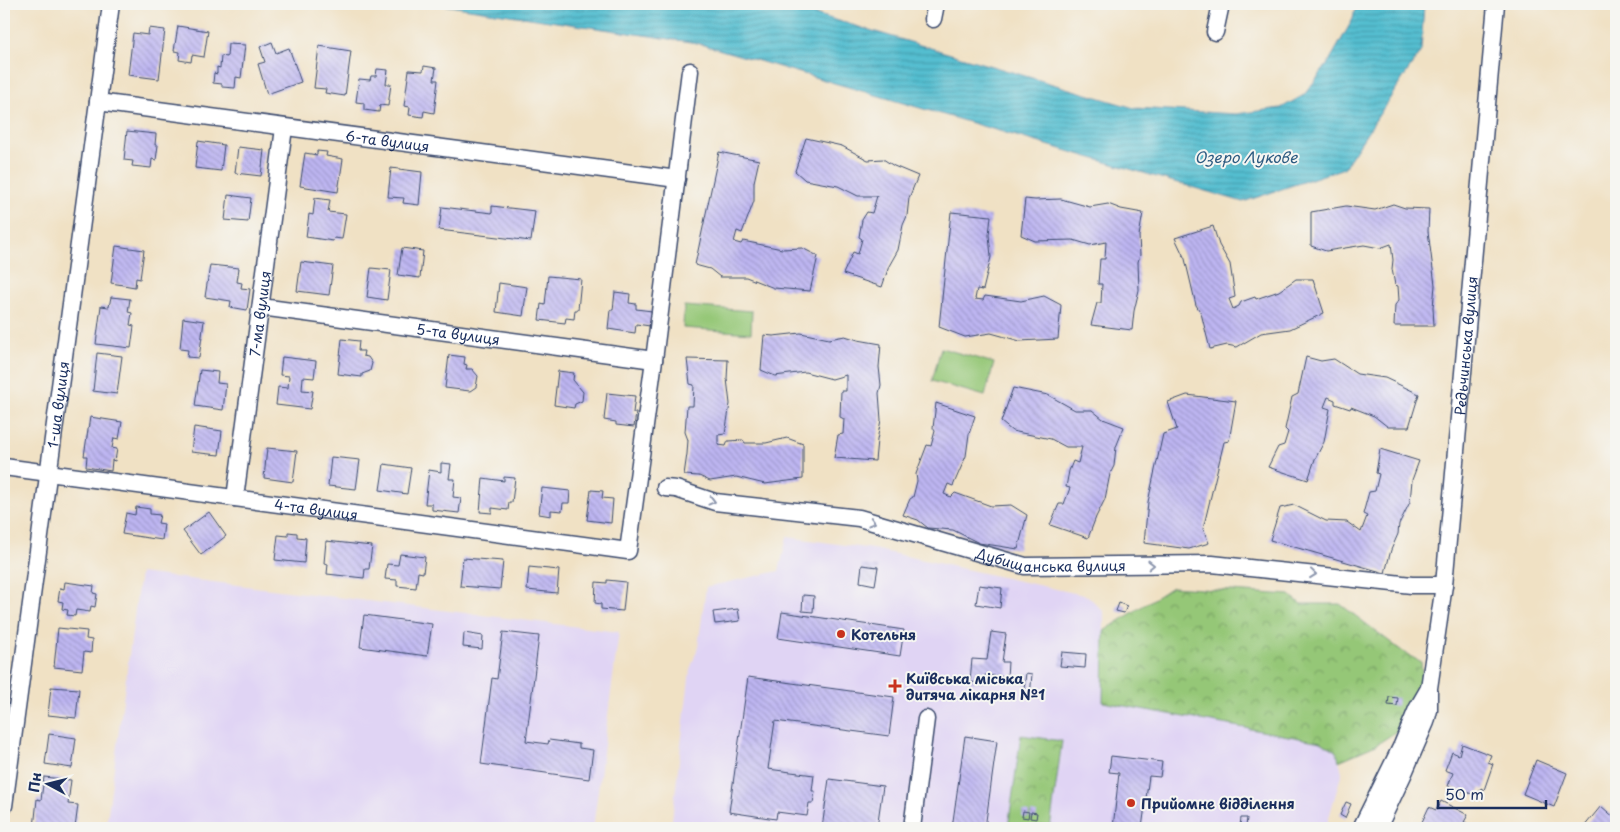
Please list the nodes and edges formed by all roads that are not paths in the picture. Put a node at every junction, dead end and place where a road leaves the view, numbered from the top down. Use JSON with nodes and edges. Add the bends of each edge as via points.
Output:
{"nodes":[{"id":1,"x":111,"y":4,"type":"edge"},
{"id":2,"x":1221,"y":4,"type":"edge"},
{"id":3,"x":1496,"y":4,"type":"edge"},
{"id":4,"x":1215,"y":32,"type":"dead end"},
{"id":5,"x":690,"y":71,"type":"dead end"},
{"id":6,"x":98,"y":102,"type":"junction"},
{"id":7,"x":284,"y":128,"type":"junction"},
{"id":8,"x":677,"y":179,"type":"junction"},
{"id":9,"x":261,"y":307,"type":"junction"},
{"id":10,"x":654,"y":360,"type":"junction"},
{"id":11,"x":4,"y":468,"type":"edge"},
{"id":12,"x":48,"y":474,"type":"junction"},
{"id":13,"x":665,"y":488,"type":"dead end"},
{"id":14,"x":235,"y":498,"type":"junction"},
{"id":15,"x":1444,"y":585,"type":"junction"},
{"id":16,"x":1429,"y":688,"type":"junction"},
{"id":17,"x":926,"y":719,"type":"dead end"},
{"id":18,"x":4,"y":806,"type":"edge"},
{"id":19,"x":912,"y":828,"type":"edge"},
{"id":20,"x":1361,"y":828,"type":"edge"},
{"id":21,"x":1378,"y":828,"type":"edge"}],
"edges":[{"from":1,"to":6,"type":"street","name":"1-ша вулиця"},
{"from":2,"to":4,"type":"street"},
{"from":3,"to":15,"type":"street","name":"Редьчинська вулиця"},
{"from":5,"to":8,"type":"street"},
{"from":6,"to":7,"type":"street","name":"6-та вулиця"},
{"from":6,"to":12,"type":"street","name":"1-ша вулиця"},
{"from":7,"to":8,"type":"street","name":"6-та вулиця"},
{"from":7,"to":9,"type":"street","name":"7-ма вулиця"},
{"from":8,"to":10,"type":"street"},
{"from":9,"to":10,"type":"street","name":"5-та вулиця"},
{"from":9,"to":14,"type":"street","name":"7-ма вулиця"},
{"from":10,"to":14,"type":"street","name":"4-та вулиця","via":[[628,551]]},
{"from":11,"to":12,"type":"street","name":"4-та вулиця"},
{"from":12,"to":14,"type":"street","name":"4-та вулиця"},
{"from":12,"to":18,"type":"street","name":"1-ша вулиця"},
{"from":13,"to":15,"type":"street","name":"Дубищанська вулиця","one_way":true,"via":[[715,502],[859,518],[1024,566],[1212,564],[1412,585]]},
{"from":15,"to":16,"type":"street","name":"Редьчинська вулиця"},
{"from":16,"to":20,"type":"street","name":"Редьчинська вулиця"},
{"from":16,"to":21,"type":"street","name":"Редьчинська вулиця","via":[[1426,722]]},
{"from":17,"to":19,"type":"street"}]}
